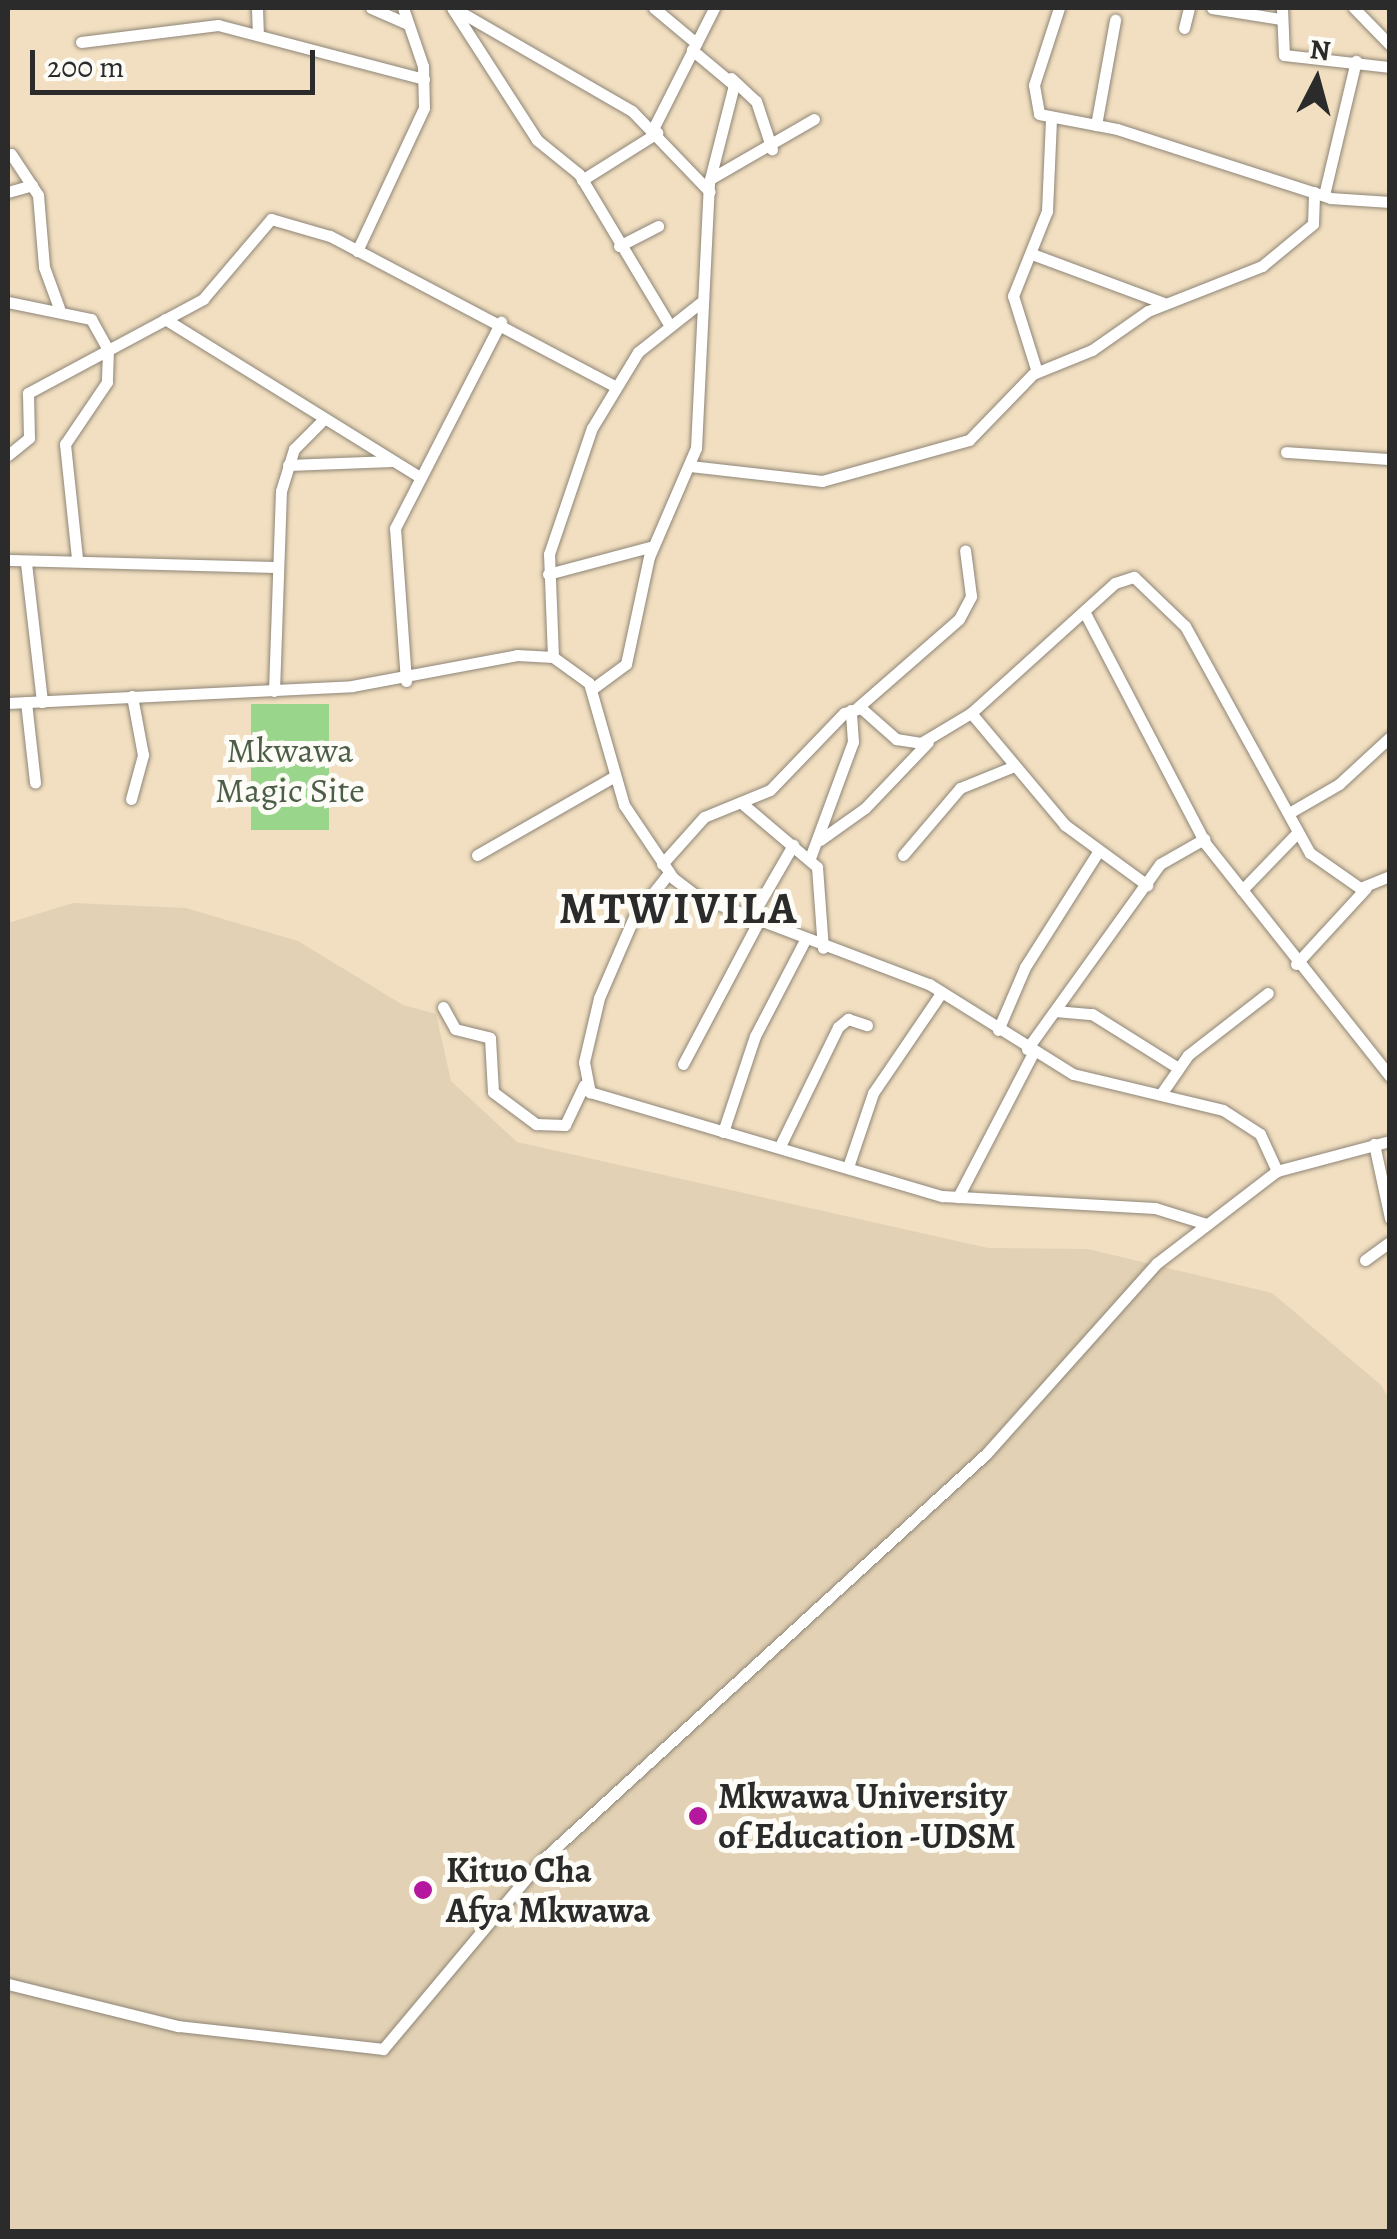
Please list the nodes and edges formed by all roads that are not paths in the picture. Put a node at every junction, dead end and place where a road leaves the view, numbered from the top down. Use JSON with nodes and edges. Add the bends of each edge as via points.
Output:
{"nodes":[{"id":1,"x":257,"y":8,"type":"edge"},
{"id":2,"x":371,"y":8,"type":"edge"},
{"id":3,"x":404,"y":8,"type":"edge"},
{"id":4,"x":453,"y":8,"type":"edge"},
{"id":5,"x":654,"y":8,"type":"edge"},
{"id":6,"x":714,"y":8,"type":"edge"},
{"id":7,"x":1059,"y":8,"type":"edge"},
{"id":8,"x":1189,"y":8,"type":"edge"},
{"id":9,"x":1212,"y":8,"type":"edge"},
{"id":10,"x":1354,"y":8,"type":"edge"},
{"id":11,"x":1281,"y":13,"type":"edge"},
{"id":12,"x":1115,"y":20,"type":"dead end"},
{"id":13,"x":408,"y":24,"type":"junction"},
{"id":14,"x":1184,"y":28,"type":"dead end"},
{"id":15,"x":258,"y":33,"type":"junction"},
{"id":16,"x":81,"y":42,"type":"dead end"},
{"id":17,"x":694,"y":47,"type":"junction"},
{"id":18,"x":1390,"y":47,"type":"edge"},
{"id":19,"x":1356,"y":61,"type":"junction"},
{"id":20,"x":1384,"y":66,"type":"edge"},
{"id":21,"x":424,"y":78,"type":"junction"},
{"id":22,"x":731,"y":78,"type":"junction"},
{"id":23,"x":814,"y":118,"type":"dead end"},
{"id":24,"x":1052,"y":119,"type":"junction"},
{"id":25,"x":1096,"y":126,"type":"junction"},
{"id":26,"x":655,"y":131,"type":"junction"},
{"id":27,"x":772,"y":148,"type":"junction"},
{"id":28,"x":11,"y":154,"type":"dead end"},
{"id":29,"x":582,"y":180,"type":"junction"},
{"id":30,"x":32,"y":184,"type":"junction"},
{"id":31,"x":710,"y":185,"type":"junction"},
{"id":32,"x":8,"y":192,"type":"edge"},
{"id":33,"x":1319,"y":194,"type":"junction"},
{"id":34,"x":1390,"y":202,"type":"edge"},
{"id":35,"x":658,"y":226,"type":"dead end"},
{"id":36,"x":618,"y":246,"type":"junction"},
{"id":37,"x":358,"y":251,"type":"junction"},
{"id":38,"x":1032,"y":254,"type":"junction"},
{"id":39,"x":8,"y":302,"type":"edge"},
{"id":40,"x":700,"y":303,"type":"junction"},
{"id":41,"x":1165,"y":303,"type":"junction"},
{"id":42,"x":60,"y":308,"type":"junction"},
{"id":43,"x":164,"y":318,"type":"junction"},
{"id":44,"x":501,"y":322,"type":"junction"},
{"id":45,"x":670,"y":326,"type":"junction"},
{"id":46,"x":108,"y":350,"type":"junction"},
{"id":47,"x":1037,"y":372,"type":"junction"},
{"id":48,"x":613,"y":384,"type":"junction"},
{"id":49,"x":322,"y":421,"type":"junction"},
{"id":50,"x":1286,"y":452,"type":"dead end"},
{"id":51,"x":8,"y":455,"type":"edge"},
{"id":52,"x":1390,"y":459,"type":"edge"},
{"id":53,"x":392,"y":460,"type":"junction"},
{"id":54,"x":288,"y":465,"type":"junction"},
{"id":55,"x":690,"y":466,"type":"junction"},
{"id":56,"x":420,"y":478,"type":"junction"},
{"id":57,"x":653,"y":546,"type":"junction"},
{"id":58,"x":965,"y":550,"type":"dead end"},
{"id":59,"x":78,"y":559,"type":"junction"},
{"id":60,"x":8,"y":560,"type":"edge"},
{"id":61,"x":26,"y":563,"type":"junction"},
{"id":62,"x":278,"y":567,"type":"junction"},
{"id":63,"x":548,"y":574,"type":"junction"},
{"id":64,"x":1086,"y":615,"type":"junction"},
{"id":65,"x":553,"y":658,"type":"junction"},
{"id":66,"x":406,"y":681,"type":"junction"},
{"id":67,"x":592,"y":689,"type":"junction"},
{"id":68,"x":274,"y":691,"type":"junction"},
{"id":69,"x":132,"y":696,"type":"junction"},
{"id":70,"x":26,"y":702,"type":"junction"},
{"id":71,"x":42,"y":702,"type":"junction"},
{"id":72,"x":8,"y":703,"type":"edge"},
{"id":73,"x":854,"y":709,"type":"junction"},
{"id":74,"x":972,"y":713,"type":"junction"},
{"id":75,"x":930,"y":738,"type":"junction"},
{"id":76,"x":1390,"y":738,"type":"edge"},
{"id":77,"x":1012,"y":767,"type":"junction"},
{"id":78,"x":615,"y":776,"type":"junction"},
{"id":79,"x":35,"y":782,"type":"dead end"},
{"id":80,"x":131,"y":800,"type":"dead end"},
{"id":81,"x":744,"y":805,"type":"junction"},
{"id":82,"x":1289,"y":813,"type":"junction"},
{"id":83,"x":1297,"y":833,"type":"junction"},
{"id":84,"x":1204,"y":838,"type":"junction"},
{"id":85,"x":820,"y":840,"type":"junction"},
{"id":86,"x":793,"y":845,"type":"junction"},
{"id":87,"x":1098,"y":852,"type":"junction"},
{"id":88,"x":903,"y":854,"type":"dead end"},
{"id":89,"x":477,"y":855,"type":"dead end"},
{"id":90,"x":810,"y":858,"type":"junction"},
{"id":91,"x":666,"y":869,"type":"junction"},
{"id":92,"x":1390,"y":876,"type":"edge"},
{"id":93,"x":1147,"y":885,"type":"junction"},
{"id":94,"x":1366,"y":888,"type":"junction"},
{"id":95,"x":1242,"y":890,"type":"junction"},
{"id":96,"x":753,"y":922,"type":"junction"},
{"id":97,"x":804,"y":942,"type":"junction"},
{"id":98,"x":823,"y":948,"type":"junction"},
{"id":99,"x":1296,"y":964,"type":"junction"},
{"id":100,"x":942,"y":992,"type":"junction"},
{"id":101,"x":1268,"y":992,"type":"dead end"},
{"id":102,"x":443,"y":1007,"type":"dead end"},
{"id":103,"x":1055,"y":1012,"type":"junction"},
{"id":104,"x":867,"y":1025,"type":"dead end"},
{"id":105,"x":998,"y":1030,"type":"junction"},
{"id":106,"x":1030,"y":1051,"type":"junction"},
{"id":107,"x":683,"y":1064,"type":"dead end"},
{"id":108,"x":1178,"y":1068,"type":"junction"},
{"id":109,"x":1390,"y":1076,"type":"edge"},
{"id":110,"x":584,"y":1086,"type":"junction"},
{"id":111,"x":1160,"y":1094,"type":"junction"},
{"id":112,"x":723,"y":1132,"type":"junction"},
{"id":113,"x":1390,"y":1141,"type":"edge"},
{"id":114,"x":781,"y":1144,"type":"junction"},
{"id":115,"x":1374,"y":1144,"type":"junction"},
{"id":116,"x":849,"y":1164,"type":"junction"},
{"id":117,"x":1277,"y":1171,"type":"junction"},
{"id":118,"x":1386,"y":1172,"type":"edge"},
{"id":119,"x":958,"y":1197,"type":"junction"},
{"id":120,"x":1390,"y":1218,"type":"edge"},
{"id":121,"x":1206,"y":1224,"type":"junction"},
{"id":122,"x":1390,"y":1242,"type":"edge"},
{"id":123,"x":1365,"y":1260,"type":"dead end"},
{"id":124,"x":8,"y":1984,"type":"edge"}],
"edges":[{"from":1,"to":15,"type":"street"},
{"from":2,"to":13,"type":"street"},
{"from":3,"to":13,"type":"street"},
{"from":4,"to":26,"type":"street"},
{"from":4,"to":29,"type":"street","via":[[536,140]]},
{"from":5,"to":17,"type":"street"},
{"from":6,"to":17,"type":"street"},
{"from":7,"to":24,"type":"street","via":[[1032,97],[1035,111]]},
{"from":8,"to":14,"type":"street"},
{"from":9,"to":11,"type":"street"},
{"from":10,"to":18,"type":"street"},
{"from":11,"to":19,"type":"street","via":[[1284,55]]},
{"from":12,"to":25,"type":"street"},
{"from":13,"to":21,"type":"street"},
{"from":15,"to":16,"type":"street","via":[[199,24]]},
{"from":15,"to":21,"type":"street"},
{"from":17,"to":22,"type":"street"},
{"from":17,"to":26,"type":"street"},
{"from":18,"to":20,"type":"street"},
{"from":19,"to":20,"type":"street"},
{"from":19,"to":33,"type":"street"},
{"from":21,"to":37,"type":"street","via":[[419,125]]},
{"from":22,"to":27,"type":"street","via":[[756,101]]},
{"from":22,"to":31,"type":"street"},
{"from":23,"to":27,"type":"street"},
{"from":24,"to":25,"type":"street"},
{"from":24,"to":38,"type":"street","via":[[1050,193]]},
{"from":25,"to":33,"type":"street"},
{"from":26,"to":29,"type":"street"},
{"from":26,"to":31,"type":"street"},
{"from":27,"to":31,"type":"street"},
{"from":28,"to":30,"type":"street"},
{"from":29,"to":36,"type":"street"},
{"from":30,"to":32,"type":"street"},
{"from":30,"to":42,"type":"street"},
{"from":31,"to":40,"type":"street"},
{"from":33,"to":34,"type":"street"},
{"from":33,"to":41,"type":"street","via":[[1313,224],[1262,266]]},
{"from":35,"to":36,"type":"street"},
{"from":36,"to":45,"type":"street"},
{"from":37,"to":43,"type":"street","via":[[271,219],[230,277]]},
{"from":37,"to":44,"type":"street"},
{"from":38,"to":41,"type":"street"},
{"from":38,"to":47,"type":"street","via":[[1013,302]]},
{"from":39,"to":42,"type":"street"},
{"from":40,"to":45,"type":"street"},
{"from":40,"to":55,"type":"street"},
{"from":41,"to":47,"type":"street"},
{"from":42,"to":46,"type":"street","via":[[95,322]]},
{"from":43,"to":46,"type":"street"},
{"from":43,"to":49,"type":"street"},
{"from":44,"to":48,"type":"street"},
{"from":44,"to":56,"type":"street"},
{"from":45,"to":48,"type":"street"},
{"from":46,"to":51,"type":"street","via":[[28,393],[28,438]]},
{"from":46,"to":59,"type":"street","via":[[107,382],[65,444]]},
{"from":47,"to":55,"type":"street","via":[[996,402],[969,440],[832,480]]},
{"from":48,"to":63,"type":"street","via":[[554,525]]},
{"from":49,"to":53,"type":"street"},
{"from":49,"to":54,"type":"street"},
{"from":50,"to":52,"type":"street"},
{"from":53,"to":54,"type":"street"},
{"from":53,"to":56,"type":"street"},
{"from":54,"to":62,"type":"street"},
{"from":55,"to":57,"type":"street"},
{"from":56,"to":66,"type":"street","via":[[393,538]]},
{"from":57,"to":63,"type":"street"},
{"from":57,"to":67,"type":"street","via":[[626,664]]},
{"from":58,"to":73,"type":"street","via":[[971,596],[959,619]]},
{"from":59,"to":61,"type":"street"},
{"from":59,"to":62,"type":"street"},
{"from":60,"to":61,"type":"street"},
{"from":61,"to":71,"type":"street"},
{"from":62,"to":68,"type":"street"},
{"from":63,"to":65,"type":"street"},
{"from":64,"to":74,"type":"street"},
{"from":64,"to":82,"type":"street","via":[[1124,578],[1156,589],[1206,660]]},
{"from":64,"to":84,"type":"street"},
{"from":65,"to":66,"type":"street","via":[[516,655]]},
{"from":65,"to":67,"type":"street"},
{"from":66,"to":68,"type":"street"},
{"from":67,"to":78,"type":"street"},
{"from":68,"to":69,"type":"street"},
{"from":69,"to":71,"type":"street"},
{"from":69,"to":80,"type":"street","via":[[143,755]]},
{"from":70,"to":71,"type":"street"},
{"from":70,"to":72,"type":"street"},
{"from":70,"to":79,"type":"street"},
{"from":73,"to":75,"type":"street","via":[[906,744]]},
{"from":73,"to":81,"type":"street"},
{"from":73,"to":85,"type":"street","via":[[852,742]]},
{"from":74,"to":75,"type":"street"},
{"from":74,"to":77,"type":"street"},
{"from":75,"to":85,"type":"street","via":[[865,808]]},
{"from":76,"to":82,"type":"street","via":[[1339,784]]},
{"from":77,"to":87,"type":"street"},
{"from":77,"to":88,"type":"street","via":[[960,788]]},
{"from":78,"to":89,"type":"street"},
{"from":78,"to":91,"type":"street"},
{"from":81,"to":86,"type":"street"},
{"from":81,"to":91,"type":"street","via":[[704,817]]},
{"from":82,"to":83,"type":"street"},
{"from":83,"to":94,"type":"street","via":[[1320,863]]},
{"from":83,"to":95,"type":"street"},
{"from":84,"to":93,"type":"street","via":[[1171,852]]},
{"from":84,"to":95,"type":"street"},
{"from":85,"to":90,"type":"street"},
{"from":86,"to":90,"type":"street"},
{"from":86,"to":96,"type":"street"},
{"from":87,"to":93,"type":"street"},
{"from":87,"to":105,"type":"street","via":[[1026,966]]},
{"from":90,"to":98,"type":"street","via":[[822,886]]},
{"from":91,"to":96,"type":"street"},
{"from":91,"to":110,"type":"street","via":[[634,918],[599,998]]},
{"from":92,"to":94,"type":"street"},
{"from":93,"to":103,"type":"street"},
{"from":94,"to":99,"type":"street"},
{"from":95,"to":99,"type":"street"},
{"from":96,"to":97,"type":"street"},
{"from":96,"to":107,"type":"street"},
{"from":97,"to":98,"type":"street"},
{"from":97,"to":112,"type":"street","via":[[755,1036]]},
{"from":98,"to":100,"type":"street"},
{"from":99,"to":109,"type":"street"},
{"from":100,"to":105,"type":"street"},
{"from":100,"to":116,"type":"street","via":[[874,1093]]},
{"from":101,"to":108,"type":"street"},
{"from":102,"to":110,"type":"street","via":[[457,1030],[490,1038],[493,1092],[536,1124],[565,1125]]},
{"from":103,"to":106,"type":"street"},
{"from":103,"to":108,"type":"street","via":[[1092,1014]]},
{"from":104,"to":114,"type":"street","via":[[848,1019],[838,1027]]},
{"from":105,"to":106,"type":"street"},
{"from":106,"to":111,"type":"street","via":[[1095,1082]]},
{"from":106,"to":119,"type":"street"},
{"from":108,"to":111,"type":"street"},
{"from":110,"to":112,"type":"street","via":[[608,1101]]},
{"from":111,"to":117,"type":"street","via":[[1209,1103],[1250,1126]]},
{"from":112,"to":114,"type":"street"},
{"from":113,"to":115,"type":"street"},
{"from":114,"to":116,"type":"street"},
{"from":115,"to":117,"type":"street"},
{"from":115,"to":118,"type":"street"},
{"from":116,"to":119,"type":"street"},
{"from":117,"to":121,"type":"street"},
{"from":118,"to":120,"type":"street"},
{"from":119,"to":121,"type":"street","via":[[1155,1208]]},
{"from":121,"to":124,"type":"street","via":[[1130,1289],[1013,1426],[876,1560],[764,1650],[539,1863],[383,2049],[178,2026]]},
{"from":122,"to":123,"type":"street"}]}
